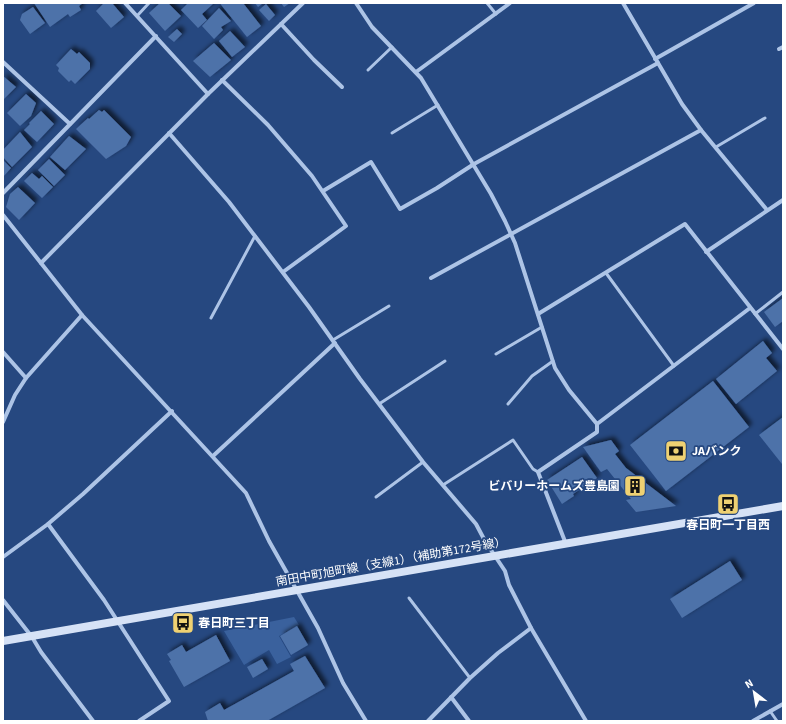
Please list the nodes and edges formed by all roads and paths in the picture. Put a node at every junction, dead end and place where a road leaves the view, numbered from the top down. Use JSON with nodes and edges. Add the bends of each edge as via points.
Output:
{"nodes":[{"id":1,"x":126,"y":3,"type":"edge"},
{"id":2,"x":150,"y":3,"type":"edge"},
{"id":3,"x":303,"y":3,"type":"edge"},
{"id":4,"x":356,"y":3,"type":"edge"},
{"id":5,"x":487,"y":3,"type":"edge"},
{"id":6,"x":510,"y":3,"type":"edge"},
{"id":7,"x":624,"y":3,"type":"edge"},
{"id":8,"x":754,"y":3,"type":"edge"},
{"id":9,"x":496,"y":14,"type":"junction"},
{"id":10,"x":137,"y":16,"type":"junction"},
{"id":11,"x":281,"y":24,"type":"junction"},
{"id":12,"x":156,"y":36,"type":"junction"},
{"id":13,"x":392,"y":47,"type":"junction"},
{"id":14,"x":655,"y":59,"type":"junction"},
{"id":15,"x":3,"y":62,"type":"edge"},
{"id":16,"x":658,"y":63,"type":"junction"},
{"id":17,"x":368,"y":70,"type":"dead end"},
{"id":18,"x":416,"y":72,"type":"junction"},
{"id":19,"x":222,"y":80,"type":"junction"},
{"id":20,"x":342,"y":87,"type":"dead end"},
{"id":21,"x":208,"y":94,"type":"junction"},
{"id":22,"x":438,"y":105,"type":"junction"},
{"id":23,"x":765,"y":118,"type":"dead end"},
{"id":24,"x":70,"y":124,"type":"junction"},
{"id":25,"x":701,"y":130,"type":"junction"},
{"id":26,"x":169,"y":133,"type":"junction"},
{"id":27,"x":392,"y":133,"type":"dead end"},
{"id":28,"x":716,"y":147,"type":"junction"},
{"id":29,"x":474,"y":164,"type":"junction"},
{"id":30,"x":323,"y":191,"type":"junction"},
{"id":31,"x":3,"y":193,"type":"edge"},
{"id":32,"x":783,"y":200,"type":"edge"},
{"id":33,"x":767,"y":210,"type":"junction"},
{"id":34,"x":3,"y":216,"type":"edge"},
{"id":35,"x":511,"y":235,"type":"junction"},
{"id":36,"x":255,"y":236,"type":"junction"},
{"id":37,"x":706,"y":252,"type":"junction"},
{"id":38,"x":41,"y":263,"type":"junction"},
{"id":39,"x":283,"y":272,"type":"junction"},
{"id":40,"x":606,"y":273,"type":"junction"},
{"id":41,"x":431,"y":278,"type":"dead end"},
{"id":42,"x":783,"y":292,"type":"edge"},
{"id":43,"x":389,"y":306,"type":"dead end"},
{"id":44,"x":750,"y":308,"type":"junction"},
{"id":45,"x":538,"y":314,"type":"junction"},
{"id":46,"x":755,"y":314,"type":"junction"},
{"id":47,"x":82,"y":315,"type":"junction"},
{"id":48,"x":211,"y":318,"type":"dead end"},
{"id":49,"x":542,"y":327,"type":"junction"},
{"id":50,"x":334,"y":341,"type":"junction"},
{"id":51,"x":783,"y":349,"type":"edge"},
{"id":52,"x":3,"y":352,"type":"edge"},
{"id":53,"x":496,"y":354,"type":"dead end"},
{"id":54,"x":445,"y":361,"type":"dead end"},
{"id":55,"x":553,"y":361,"type":"junction"},
{"id":56,"x":674,"y":366,"type":"junction"},
{"id":57,"x":26,"y":378,"type":"junction"},
{"id":58,"x":379,"y":404,"type":"junction"},
{"id":59,"x":508,"y":404,"type":"dead end"},
{"id":60,"x":172,"y":411,"type":"junction"},
{"id":61,"x":3,"y":422,"type":"edge"},
{"id":62,"x":597,"y":424,"type":"junction"},
{"id":63,"x":213,"y":456,"type":"junction"},
{"id":64,"x":423,"y":462,"type":"junction"},
{"id":65,"x":538,"y":472,"type":"junction"},
{"id":66,"x":443,"y":485,"type":"junction"},
{"id":67,"x":376,"y":497,"type":"dead end"},
{"id":68,"x":783,"y":506,"type":"edge"},
{"id":69,"x":48,"y":524,"type":"junction"},
{"id":70,"x":566,"y":544,"type":"junction"},
{"id":71,"x":495,"y":556,"type":"junction"},
{"id":72,"x":3,"y":557,"type":"edge"},
{"id":73,"x":296,"y":591,"type":"junction"},
{"id":74,"x":409,"y":598,"type":"dead end"},
{"id":75,"x":3,"y":600,"type":"edge"},
{"id":76,"x":118,"y":622,"type":"junction"},
{"id":77,"x":531,"y":628,"type":"junction"},
{"id":78,"x":32,"y":637,"type":"junction"},
{"id":79,"x":3,"y":641,"type":"edge"},
{"id":80,"x":470,"y":678,"type":"junction"},
{"id":81,"x":451,"y":697,"type":"junction"},
{"id":82,"x":783,"y":704,"type":"edge"},
{"id":83,"x":770,"y":711,"type":"junction"},
{"id":84,"x":93,"y":721,"type":"edge"},
{"id":85,"x":139,"y":721,"type":"edge"},
{"id":86,"x":365,"y":721,"type":"edge"},
{"id":87,"x":428,"y":721,"type":"edge"},
{"id":88,"x":469,"y":721,"type":"edge"},
{"id":89,"x":586,"y":721,"type":"edge"},
{"id":90,"x":753,"y":721,"type":"edge"},
{"id":91,"x":777,"y":721,"type":"edge"}],
"edges":[{"from":1,"to":10,"type":"street"},
{"from":2,"to":10,"type":"lane"},
{"from":3,"to":11,"type":"street"},
{"from":4,"to":13,"type":"street","via":[[372,27]]},
{"from":5,"to":9,"type":"lane"},
{"from":6,"to":9,"type":"street"},
{"from":7,"to":14,"type":"street"},
{"from":8,"to":14,"type":"street"},
{"from":9,"to":18,"type":"street"},
{"from":10,"to":12,"type":"street"},
{"from":11,"to":19,"type":"street"},
{"from":11,"to":20,"type":"street"},
{"from":12,"to":21,"type":"street"},
{"from":12,"to":24,"type":"street"},
{"from":13,"to":17,"type":"lane"},
{"from":13,"to":18,"type":"street"},
{"from":14,"to":16,"type":"street"},
{"from":15,"to":24,"type":"street"},
{"from":16,"to":25,"type":"street"},
{"from":16,"to":29,"type":"street"},
{"from":18,"to":22,"type":"street"},
{"from":19,"to":21,"type":"street"},
{"from":19,"to":30,"type":"street","via":[[268,125]]},
{"from":21,"to":26,"type":"street"},
{"from":22,"to":27,"type":"lane"},
{"from":22,"to":29,"type":"street"},
{"from":23,"to":28,"type":"lane"},
{"from":24,"to":31,"type":"street"},
{"from":25,"to":28,"type":"street"},
{"from":25,"to":35,"type":"street"},
{"from":26,"to":36,"type":"street"},
{"from":26,"to":38,"type":"street"},
{"from":28,"to":33,"type":"street"},
{"from":29,"to":30,"type":"street","via":[[400,209],[371,162]]},
{"from":29,"to":35,"type":"street"},
{"from":30,"to":39,"type":"street","via":[[346,226]]},
{"from":32,"to":33,"type":"street"},
{"from":33,"to":37,"type":"street"},
{"from":34,"to":38,"type":"street"},
{"from":35,"to":41,"type":"street"},
{"from":35,"to":45,"type":"street"},
{"from":36,"to":39,"type":"street"},
{"from":36,"to":48,"type":"lane"},
{"from":37,"to":40,"type":"street","via":[[685,224]]},
{"from":37,"to":44,"type":"street"},
{"from":38,"to":47,"type":"street"},
{"from":39,"to":50,"type":"street"},
{"from":40,"to":45,"type":"street"},
{"from":40,"to":56,"type":"lane"},
{"from":42,"to":46,"type":"lane"},
{"from":43,"to":50,"type":"lane"},
{"from":44,"to":46,"type":"street"},
{"from":44,"to":56,"type":"street"},
{"from":45,"to":49,"type":"street"},
{"from":46,"to":51,"type":"street"},
{"from":47,"to":57,"type":"street"},
{"from":47,"to":60,"type":"street"},
{"from":49,"to":53,"type":"lane"},
{"from":49,"to":55,"type":"street"},
{"from":50,"to":58,"type":"street"},
{"from":50,"to":63,"type":"street"},
{"from":52,"to":57,"type":"street"},
{"from":54,"to":58,"type":"lane"},
{"from":55,"to":59,"type":"lane","via":[[532,376]]},
{"from":55,"to":62,"type":"street","via":[[569,390]]},
{"from":56,"to":62,"type":"street"},
{"from":57,"to":61,"type":"street","via":[[14,395]]},
{"from":58,"to":64,"type":"street"},
{"from":60,"to":63,"type":"street"},
{"from":60,"to":69,"type":"street"},
{"from":62,"to":65,"type":"street","via":[[597,432]]},
{"from":63,"to":73,"type":"street","via":[[246,493]]},
{"from":64,"to":66,"type":"street"},
{"from":64,"to":67,"type":"lane"},
{"from":65,"to":66,"type":"lane","via":[[533,469],[513,440]]},
{"from":65,"to":70,"type":"street"},
{"from":66,"to":71,"type":"street","via":[[476,524]]},
{"from":68,"to":70,"type":"main road","name":"南田中町旭町線（支線1）（補助第172号線）"},
{"from":69,"to":72,"type":"street"},
{"from":69,"to":76,"type":"street"},
{"from":70,"to":71,"type":"main road","name":"南田中町旭町線（支線1）（補助第172号線）"},
{"from":71,"to":73,"type":"main road","name":"南田中町旭町線（支線1）（補助第172号線）"},
{"from":71,"to":77,"type":"street","via":[[505,571],[509,585]]},
{"from":73,"to":76,"type":"main road","name":"南田中町旭町線（支線1）（補助第172号線）"},
{"from":73,"to":86,"type":"street","via":[[318,628],[342,682]]},
{"from":74,"to":80,"type":"lane"},
{"from":75,"to":78,"type":"street"},
{"from":76,"to":78,"type":"main road","name":"南田中町旭町線（支線1）（補助第172号線）"},
{"from":76,"to":85,"type":"street","via":[[169,701]]},
{"from":77,"to":80,"type":"street"},
{"from":77,"to":89,"type":"street"},
{"from":78,"to":79,"type":"main road","name":"南田中町旭町線（支線1）（補助第172号線）"},
{"from":78,"to":84,"type":"street"},
{"from":80,"to":81,"type":"street"},
{"from":81,"to":87,"type":"street"},
{"from":81,"to":88,"type":"street"},
{"from":82,"to":83,"type":"street"},
{"from":83,"to":90,"type":"street"},
{"from":83,"to":91,"type":"lane"}]}
